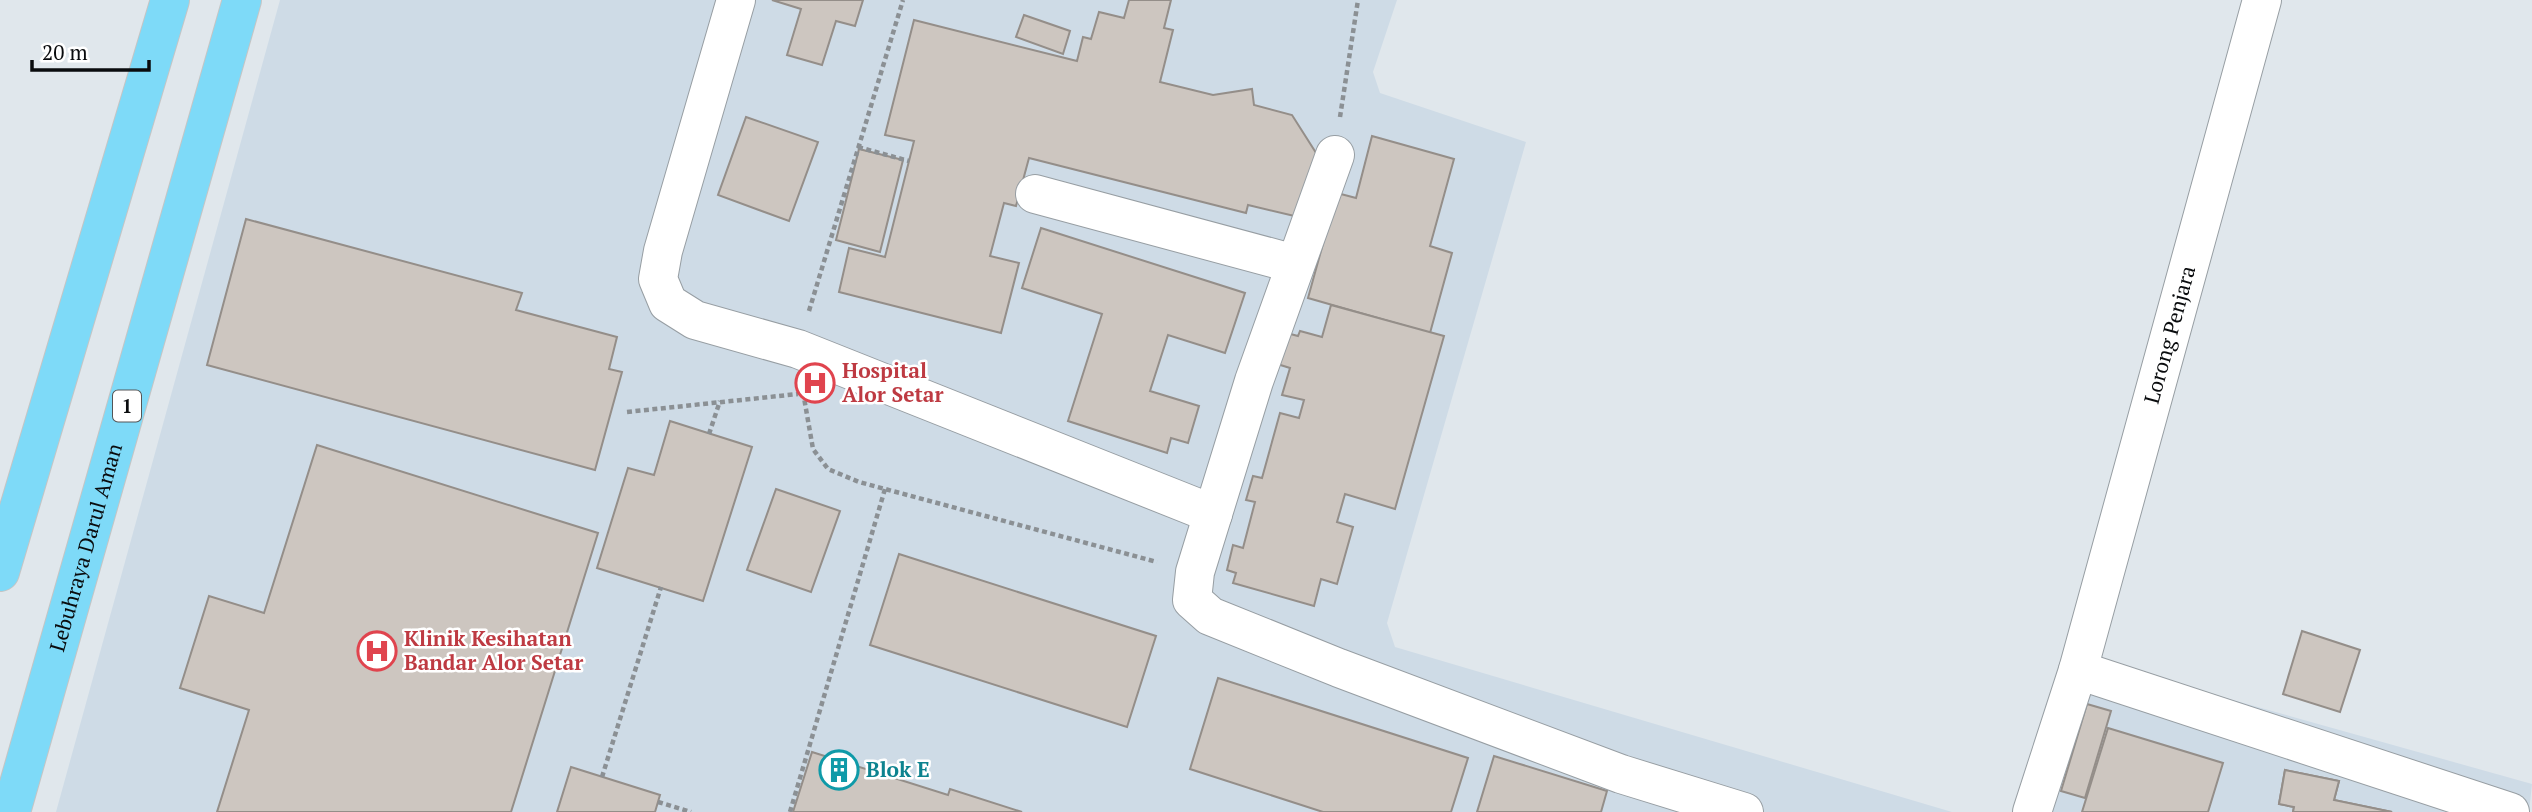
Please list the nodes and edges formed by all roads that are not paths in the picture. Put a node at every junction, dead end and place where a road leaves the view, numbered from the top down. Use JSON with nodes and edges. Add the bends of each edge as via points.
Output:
{"nodes":[{"id":1,"x":170,"y":0,"type":"edge"},
{"id":2,"x":242,"y":0,"type":"edge"},
{"id":3,"x":736,"y":0,"type":"edge"},
{"id":4,"x":2262,"y":0,"type":"edge"},
{"id":5,"x":1335,"y":155,"type":"road end"},
{"id":6,"x":1035,"y":194,"type":"dead end"},
{"id":7,"x":1296,"y":264,"type":"junction"},
{"id":8,"x":1213,"y":514,"type":"junction"},
{"id":9,"x":0,"y":572,"type":"edge"},
{"id":10,"x":2078,"y":670,"type":"junction"},
{"id":11,"x":11,"y":812,"type":"edge"},
{"id":12,"x":1744,"y":812,"type":"edge"},
{"id":13,"x":2032,"y":812,"type":"edge"},
{"id":14,"x":2510,"y":812,"type":"edge"}],
"edges":[{"from":1,"to":9,"type":"main road"},
{"from":2,"to":11,"type":"main road","name":"Lebuhraya Darul Aman","number":"1"},
{"from":3,"to":8,"type":"street","via":[[663,251],[658,279],[668,303],[695,320],[798,349]]},
{"from":4,"to":10,"type":"street","name":"Lorong Penjara"},
{"from":5,"to":7,"type":"street"},
{"from":6,"to":7,"type":"street"},
{"from":7,"to":8,"type":"street"},
{"from":8,"to":12,"type":"street","via":[[1195,572],[1192,600],[1210,616],[1621,775]]},
{"from":10,"to":13,"type":"street","name":"Lorong Penjara"},
{"from":10,"to":14,"type":"street"}]}
